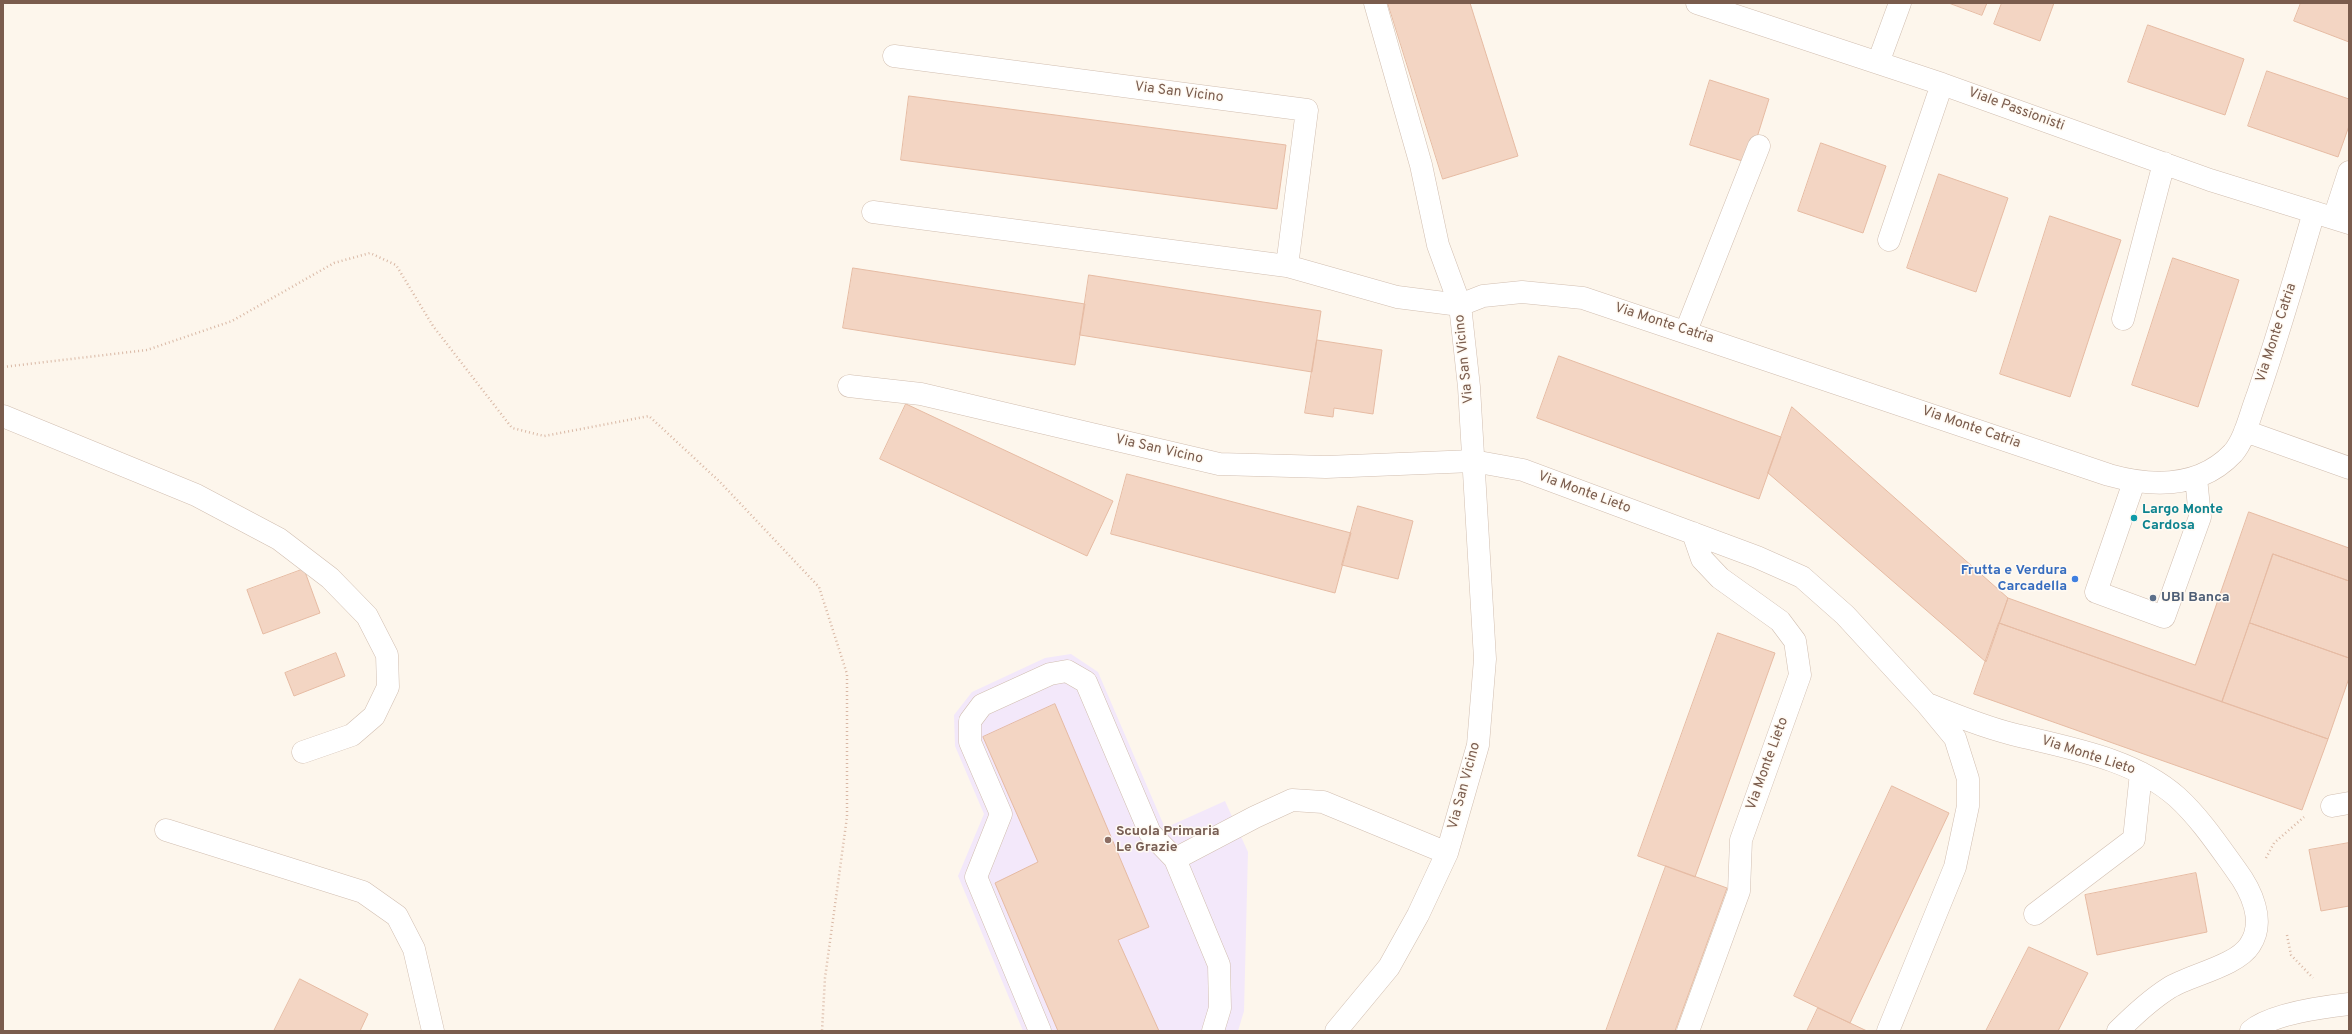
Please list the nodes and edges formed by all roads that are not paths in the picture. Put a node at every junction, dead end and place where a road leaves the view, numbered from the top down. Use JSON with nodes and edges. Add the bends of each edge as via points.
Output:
{"nodes":[{"id":1,"x":1375,"y":3,"type":"edge"},
{"id":2,"x":1697,"y":3,"type":"edge"},
{"id":3,"x":1895,"y":4,"type":"edge"},
{"id":4,"x":894,"y":56,"type":"dead end"},
{"id":5,"x":1878,"y":63,"type":"junction"},
{"id":6,"x":1942,"y":84,"type":"junction"},
{"id":7,"x":1759,"y":146,"type":"dead end"},
{"id":8,"x":2164,"y":163,"type":"junction"},
{"id":9,"x":2349,"y":172,"type":"edge"},
{"id":10,"x":874,"y":212,"type":"dead end"},
{"id":11,"x":2332,"y":218,"type":"edge"},
{"id":12,"x":1889,"y":240,"type":"dead end"},
{"id":13,"x":1287,"y":266,"type":"junction"},
{"id":14,"x":1460,"y":305,"type":"junction"},
{"id":15,"x":2123,"y":319,"type":"dead end"},
{"id":16,"x":1686,"y":331,"type":"junction"},
{"id":17,"x":850,"y":386,"type":"dead end"},
{"id":18,"x":3,"y":416,"type":"edge"},
{"id":19,"x":2245,"y":431,"type":"junction"},
{"id":20,"x":1473,"y":461,"type":"junction"},
{"id":21,"x":2349,"y":468,"type":"edge"},
{"id":22,"x":2196,"y":478,"type":"junction"},
{"id":23,"x":2134,"y":482,"type":"junction"},
{"id":24,"x":1693,"y":532,"type":"junction"},
{"id":25,"x":1926,"y":703,"type":"junction"},
{"id":26,"x":303,"y":752,"type":"dead end"},
{"id":27,"x":2141,"y":773,"type":"junction"},
{"id":28,"x":166,"y":830,"type":"dead end"},
{"id":29,"x":1447,"y":853,"type":"junction"},
{"id":30,"x":1175,"y":859,"type":"junction"},
{"id":31,"x":2035,"y":914,"type":"dead end"},
{"id":32,"x":2344,"y":1004,"type":"edge"},
{"id":33,"x":433,"y":1031,"type":"edge"},
{"id":34,"x":1040,"y":1031,"type":"edge"},
{"id":35,"x":1213,"y":1031,"type":"edge"},
{"id":36,"x":1336,"y":1031,"type":"edge"},
{"id":37,"x":1688,"y":1031,"type":"edge"},
{"id":38,"x":1888,"y":1031,"type":"edge"},
{"id":39,"x":2118,"y":1031,"type":"edge"},
{"id":40,"x":2251,"y":1031,"type":"edge"}],
"edges":[{"from":1,"to":14,"type":"street","name":"Via San Vicino","via":[[1421,165],[1438,245]]},
{"from":2,"to":5,"type":"street","name":"Viale Passionisti"},
{"from":3,"to":5,"type":"street"},
{"from":4,"to":13,"type":"street","name":"Via San Vicino","via":[[1307,110]]},
{"from":5,"to":6,"type":"street","name":"Viale Passionisti"},
{"from":6,"to":8,"type":"street","name":"Viale Passionisti"},
{"from":6,"to":12,"type":"street"},
{"from":7,"to":16,"type":"street"},
{"from":8,"to":11,"type":"street","name":"Viale Passionisti"},
{"from":8,"to":15,"type":"street"},
{"from":9,"to":11,"type":"street"},
{"from":10,"to":13,"type":"street","name":"Via San Vicino"},
{"from":11,"to":19,"type":"street","name":"Via Monte Catria","via":[[2279,334]]},
{"from":13,"to":14,"type":"street","name":"Via San Vicino","via":[[1397,297]]},
{"from":14,"to":16,"type":"street","name":"Via Monte Catria","via":[[1483,296],[1522,292],[1583,298]]},
{"from":14,"to":20,"type":"street","name":"Via San Vicino","via":[[1469,387]]},
{"from":16,"to":23,"type":"street","name":"Via Monte Catria"},
{"from":17,"to":20,"type":"street","name":"Via San Vicino","via":[[921,394],[1219,464],[1326,467]]},
{"from":18,"to":26,"type":"street","via":[[196,495],[279,539],[330,578],[367,616],[387,655],[388,687],[374,716],[352,735]]},
{"from":19,"to":21,"type":"street"},
{"from":19,"to":22,"type":"street","name":"Via Monte Catria","via":[[2234,452]]},
{"from":20,"to":24,"type":"street","name":"Via Monte Lieto","via":[[1523,470]]},
{"from":20,"to":29,"type":"street","name":"Via San Vicino","via":[[1485,659],[1478,745]]},
{"from":22,"to":23,"type":"street","name":"Via Monte Catria","via":[[2166,485]]},
{"from":22,"to":23,"type":"street","via":[[2200,517],[2164,617],[2096,592]]},
{"from":24,"to":25,"type":"street","name":"Via Monte Lieto","via":[[1802,578],[1845,615]]},
{"from":24,"to":37,"type":"street","name":"Via Monte Lieto","via":[[1702,558],[1720,578],[1780,621],[1795,641],[1800,675],[1740,840],[1739,891]]},
{"from":25,"to":27,"type":"street","name":"Via Monte Lieto","via":[[2011,734],[2072,748]]},
{"from":25,"to":38,"type":"street","name":"Via Monte Lieto","via":[[1955,738],[1968,779],[1968,806],[1955,867]]},
{"from":27,"to":31,"type":"street","via":[[2134,839]]},
{"from":27,"to":39,"type":"street","name":"Via Monte Lieto","via":[[2177,797],[2209,832],[2249,887],[2257,929],[2250,946],[2230,961],[2170,988],[2142,1008]]},
{"from":28,"to":33,"type":"street","via":[[362,892],[397,916],[414,950]]},
{"from":29,"to":30,"type":"street","via":[[1323,802],[1292,800]]},
{"from":29,"to":36,"type":"street","name":"Via San Vicino","via":[[1418,915],[1389,967]]},
{"from":30,"to":34,"type":"street","via":[[1150,833],[1086,682],[1067,671],[1050,674],[982,705],[970,721],[970,742],[1001,814],[976,877]]},
{"from":30,"to":35,"type":"street","via":[[1219,965],[1220,1008]]},
{"from":32,"to":40,"type":"street","via":[[2277,1018],[2256,1026]]}]}
